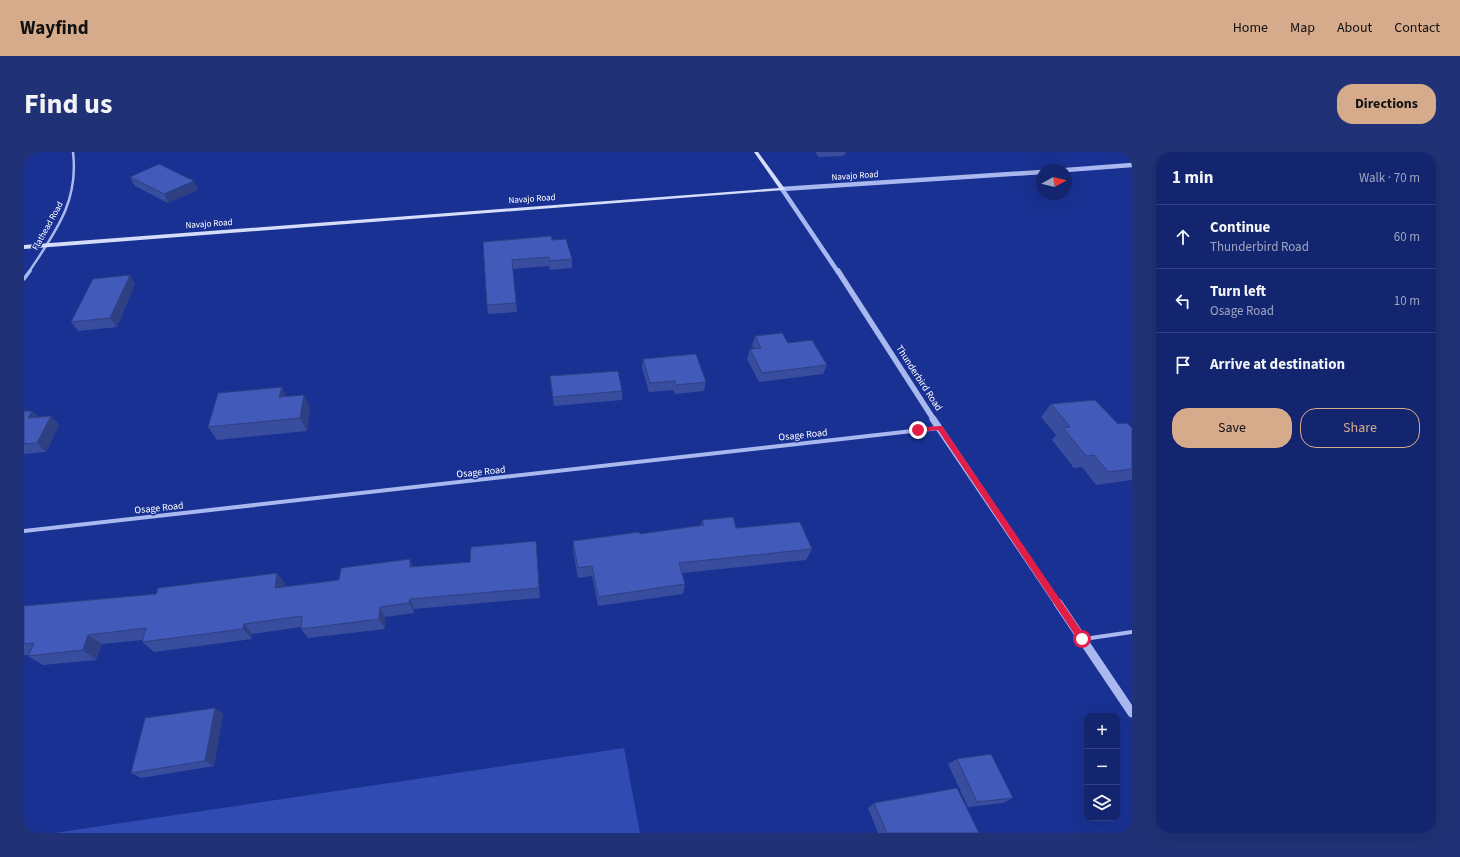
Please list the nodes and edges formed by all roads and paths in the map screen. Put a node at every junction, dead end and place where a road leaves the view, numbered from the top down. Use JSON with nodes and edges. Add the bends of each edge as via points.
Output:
{"nodes":[{"id":1,"x":73,"y":152,"type":"edge"},
{"id":2,"x":756,"y":152,"type":"edge"},
{"id":3,"x":1132,"y":165,"type":"edge"},
{"id":4,"x":1072,"y":170,"type":"edge"},
{"id":5,"x":1036,"y":172,"type":"edge"},
{"id":6,"x":782,"y":190,"type":"junction"},
{"id":7,"x":46,"y":245,"type":"junction"},
{"id":8,"x":24,"y":247,"type":"edge"},
{"id":9,"x":24,"y":279,"type":"edge"},
{"id":10,"x":939,"y":428,"type":"junction"},
{"id":11,"x":24,"y":532,"type":"edge"},
{"id":12,"x":1132,"y":632,"type":"edge"},
{"id":13,"x":1082,"y":639,"type":"junction"},
{"id":14,"x":1132,"y":713,"type":"edge"}],
"edges":[{"from":1,"to":7,"type":"street","name":"Flathead Road","via":[[73,192]]},
{"from":2,"to":6,"type":"main road","name":"Thunderbird Road"},
{"from":3,"to":4,"type":"street"},
{"from":5,"to":6,"type":"street","name":"Navajo Road"},
{"from":6,"to":7,"type":"main road","name":"Navajo Road"},
{"from":6,"to":10,"type":"street","name":"Thunderbird Road","via":[[812,231]]},
{"from":7,"to":8,"type":"main road","name":"Navajo Road"},
{"from":7,"to":9,"type":"street","name":"Flathead Road"},
{"from":10,"to":11,"type":"street","name":"Osage Road"},
{"from":10,"to":13,"type":"street","name":"Thunderbird Road"},
{"from":12,"to":13,"type":"lane"},
{"from":13,"to":14,"type":"street","name":"Thunderbird Road"}]}
